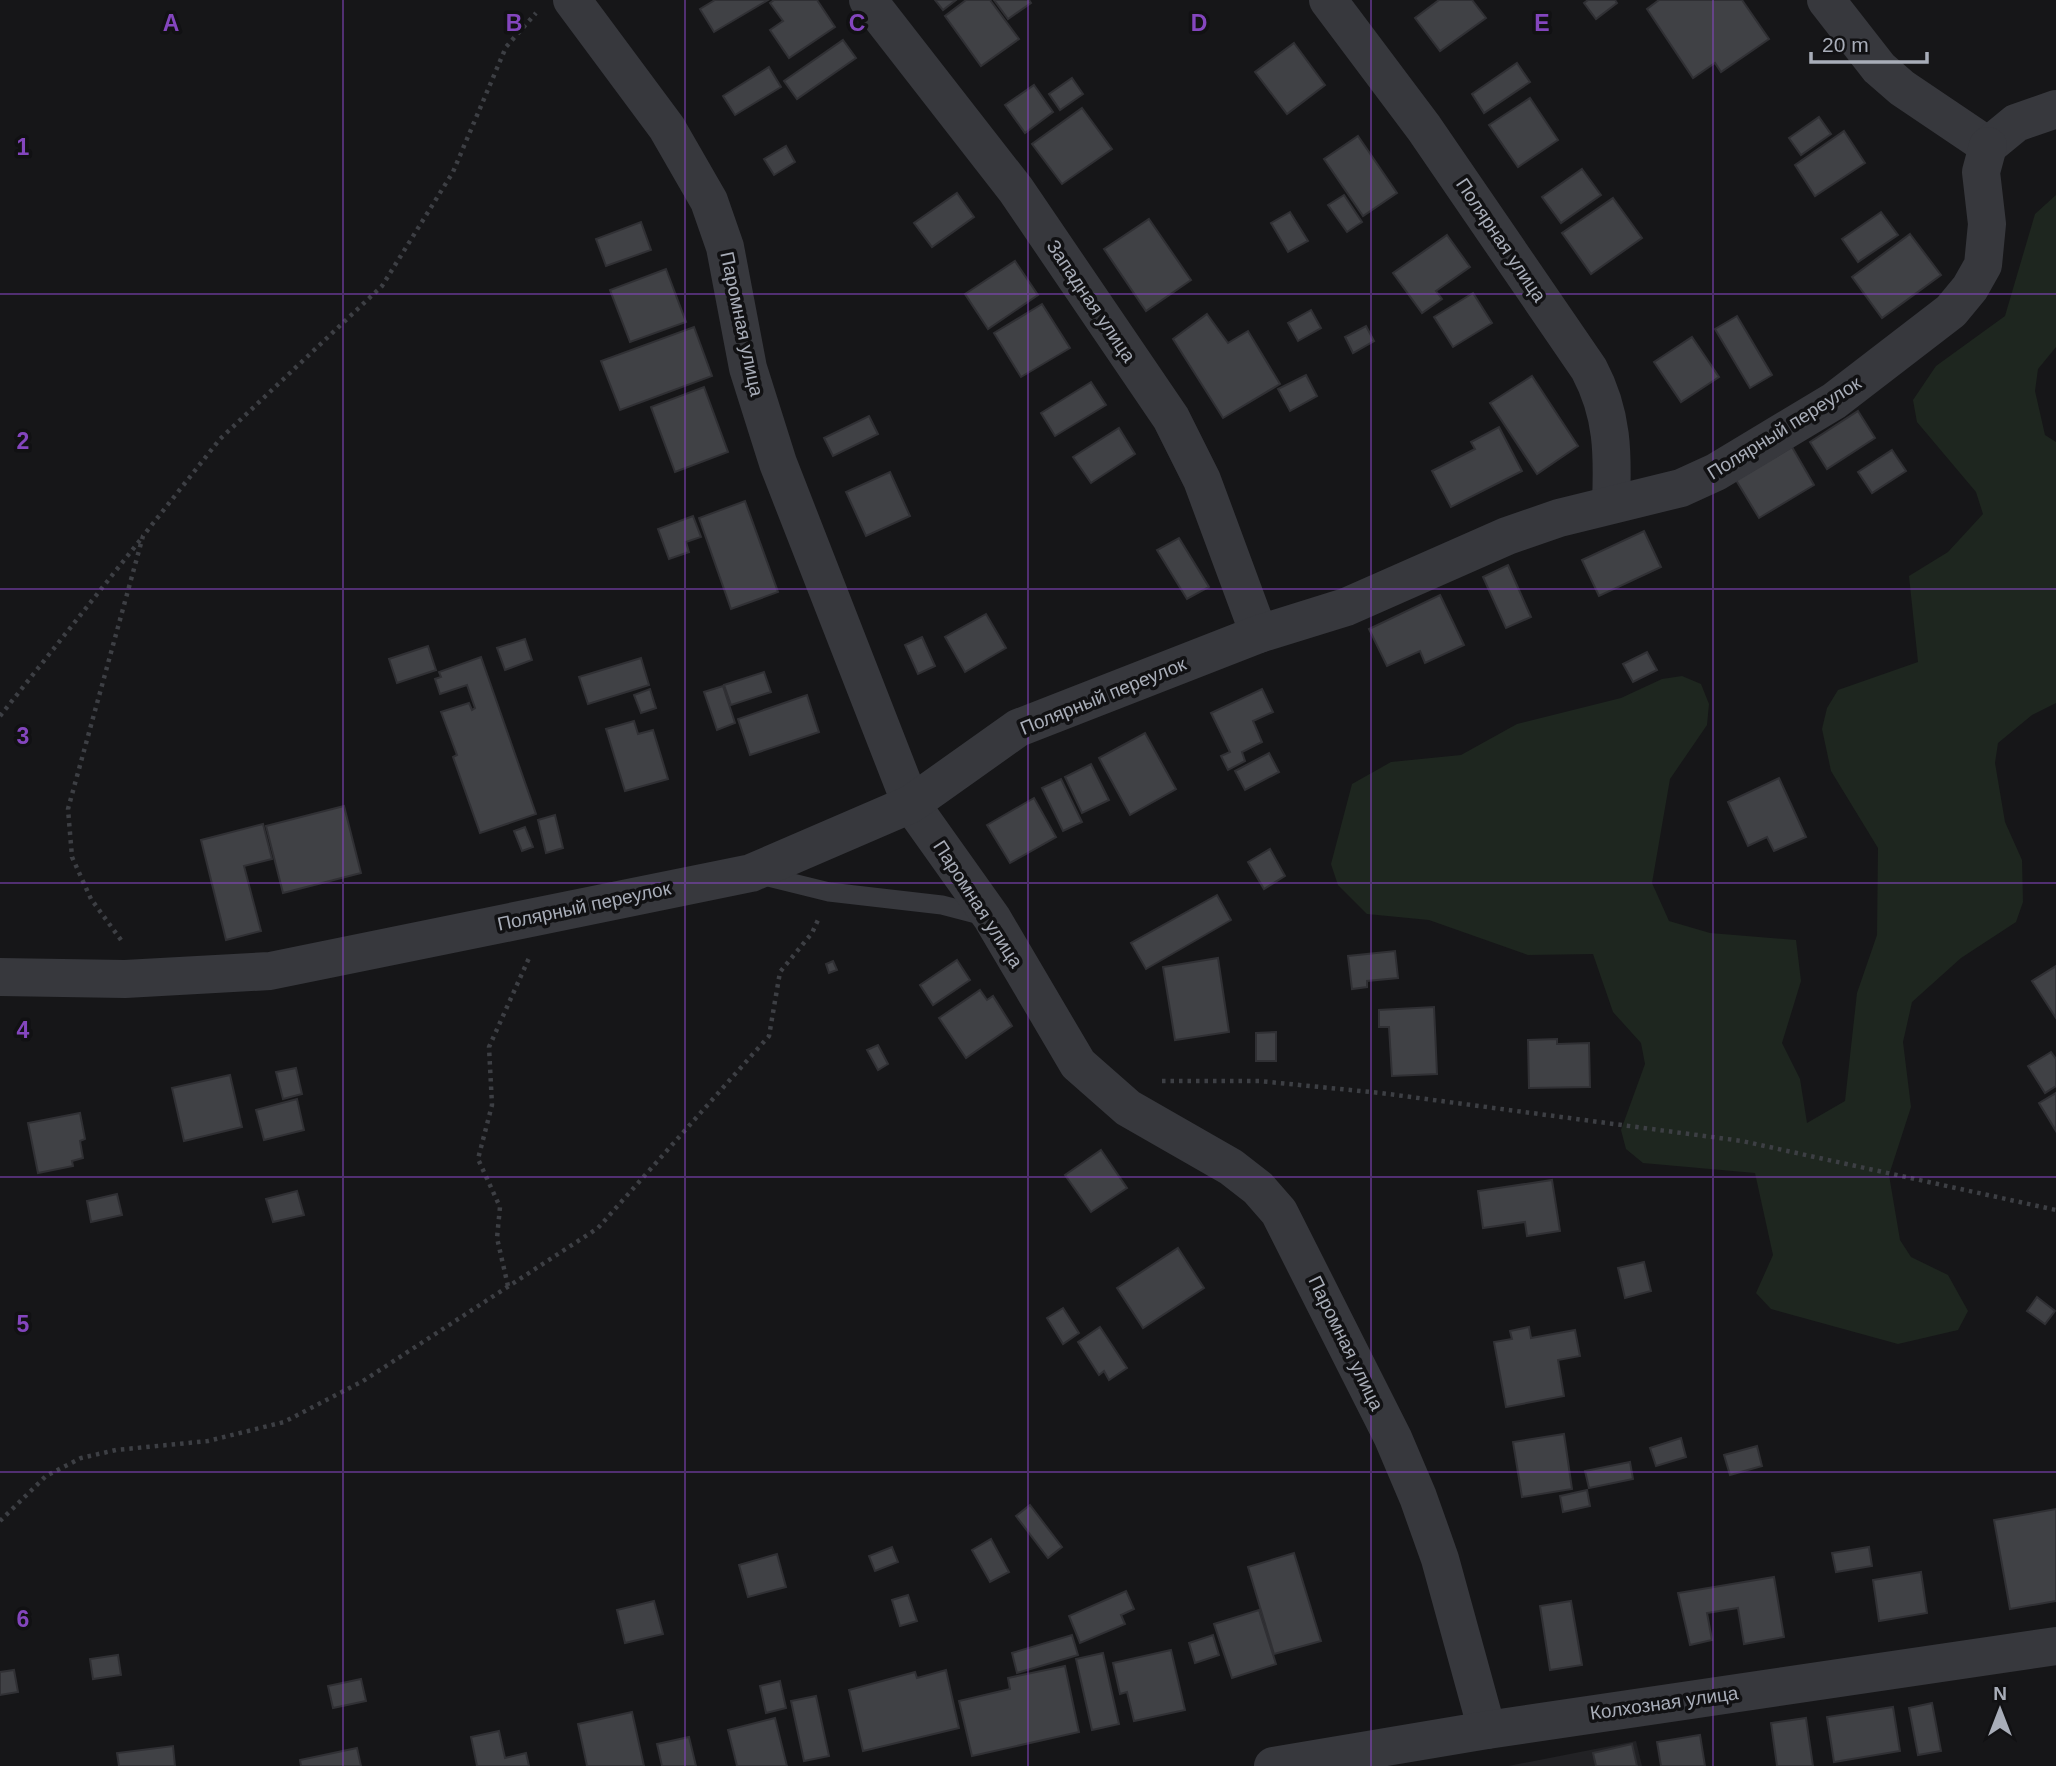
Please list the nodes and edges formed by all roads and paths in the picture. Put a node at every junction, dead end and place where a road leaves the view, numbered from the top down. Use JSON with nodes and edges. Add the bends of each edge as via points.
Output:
{"nodes":[{"id":1,"x":868,"y":0,"type":"edge"},
{"id":2,"x":1328,"y":0,"type":"edge"},
{"id":3,"x":1826,"y":0,"type":"edge"},
{"id":4,"x":556,"y":5,"type":"edge"},
{"id":5,"x":2056,"y":109,"type":"edge"},
{"id":6,"x":1988,"y":146,"type":"junction"},
{"id":7,"x":1611,"y":504,"type":"junction"},
{"id":8,"x":143,"y":536,"type":"junction"},
{"id":9,"x":1259,"y":634,"type":"junction"},
{"id":10,"x":0,"y":716,"type":"edge"},
{"id":11,"x":911,"y":804,"type":"junction"},
{"id":12,"x":751,"y":873,"type":"junction"},
{"id":13,"x":829,"y":892,"type":"junction"},
{"id":14,"x":535,"y":916,"type":"junction"},
{"id":15,"x":992,"y":918,"type":"junction"},
{"id":16,"x":122,"y":942,"type":"dead end"},
{"id":17,"x":0,"y":977,"type":"edge"},
{"id":18,"x":1095,"y":1081,"type":"junction"},
{"id":19,"x":2056,"y":1210,"type":"edge"},
{"id":20,"x":508,"y":1286,"type":"junction"},
{"id":21,"x":0,"y":1521,"type":"edge"},
{"id":22,"x":2056,"y":1646,"type":"edge"},
{"id":23,"x":1488,"y":1730,"type":"junction"},
{"id":24,"x":1273,"y":1766,"type":"edge"}],
"edges":[{"from":1,"to":9,"type":"street","name":"Западная улица","via":[[1016,190],[1171,418],[1202,480]]},
{"from":2,"to":7,"type":"street","name":"Полярная улица","via":[[1424,128],[1588,369],[1608,413]]},
{"from":3,"to":6,"type":"street","via":[[1879,68],[1902,89]]},
{"from":4,"to":8,"type":"path","via":[[506,47],[453,172],[382,286],[220,439]]},
{"from":4,"to":11,"type":"street","name":"Паромная улица","via":[[667,128],[709,201],[725,247],[748,368],[778,463]]},
{"from":5,"to":6,"type":"street","via":[[2016,123]]},
{"from":6,"to":7,"type":"street","name":"Полярный переулок","via":[[1981,172],[1987,224],[1983,265],[1951,311],[1834,401],[1716,472],[1666,493]]},
{"from":7,"to":9,"type":"street","name":"Полярный переулок","via":[[1507,536],[1346,607]]},
{"from":8,"to":10,"type":"path"},
{"from":8,"to":16,"type":"path","via":[[68,809],[72,857],[91,899]]},
{"from":9,"to":11,"type":"street","name":"Полярный переулок","via":[[1018,728]]},
{"from":11,"to":12,"type":"street","name":"Полярный переулок"},
{"from":11,"to":15,"type":"street","name":"Паромная улица"},
{"from":12,"to":13,"type":"lane"},
{"from":12,"to":14,"type":"street","name":"Полярный переулок"},
{"from":13,"to":15,"type":"lane","via":[[942,905]]},
{"from":13,"to":20,"type":"path","via":[[813,933],[779,972],[769,1036],[597,1228]]},
{"from":14,"to":17,"type":"street","name":"Полярный переулок","via":[[270,971],[125,979]]},
{"from":14,"to":20,"type":"path","via":[[528,965],[489,1047],[492,1105],[478,1159],[500,1207],[497,1238]]},
{"from":15,"to":18,"type":"street","name":"Паромная улица","via":[[1061,1039]]},
{"from":18,"to":19,"type":"path","via":[[1259,1081],[1488,1106],[1742,1141]]},
{"from":18,"to":23,"type":"street","name":"Паромная улица","via":[[1128,1108],[1231,1167],[1258,1188],[1284,1221],[1418,1497]]},
{"from":20,"to":21,"type":"path","via":[[363,1381],[284,1422],[208,1441],[81,1458],[46,1476]]},
{"from":22,"to":23,"type":"street","name":"Колхозная улица"},
{"from":23,"to":24,"type":"street","name":"Колхозная улица"}]}
